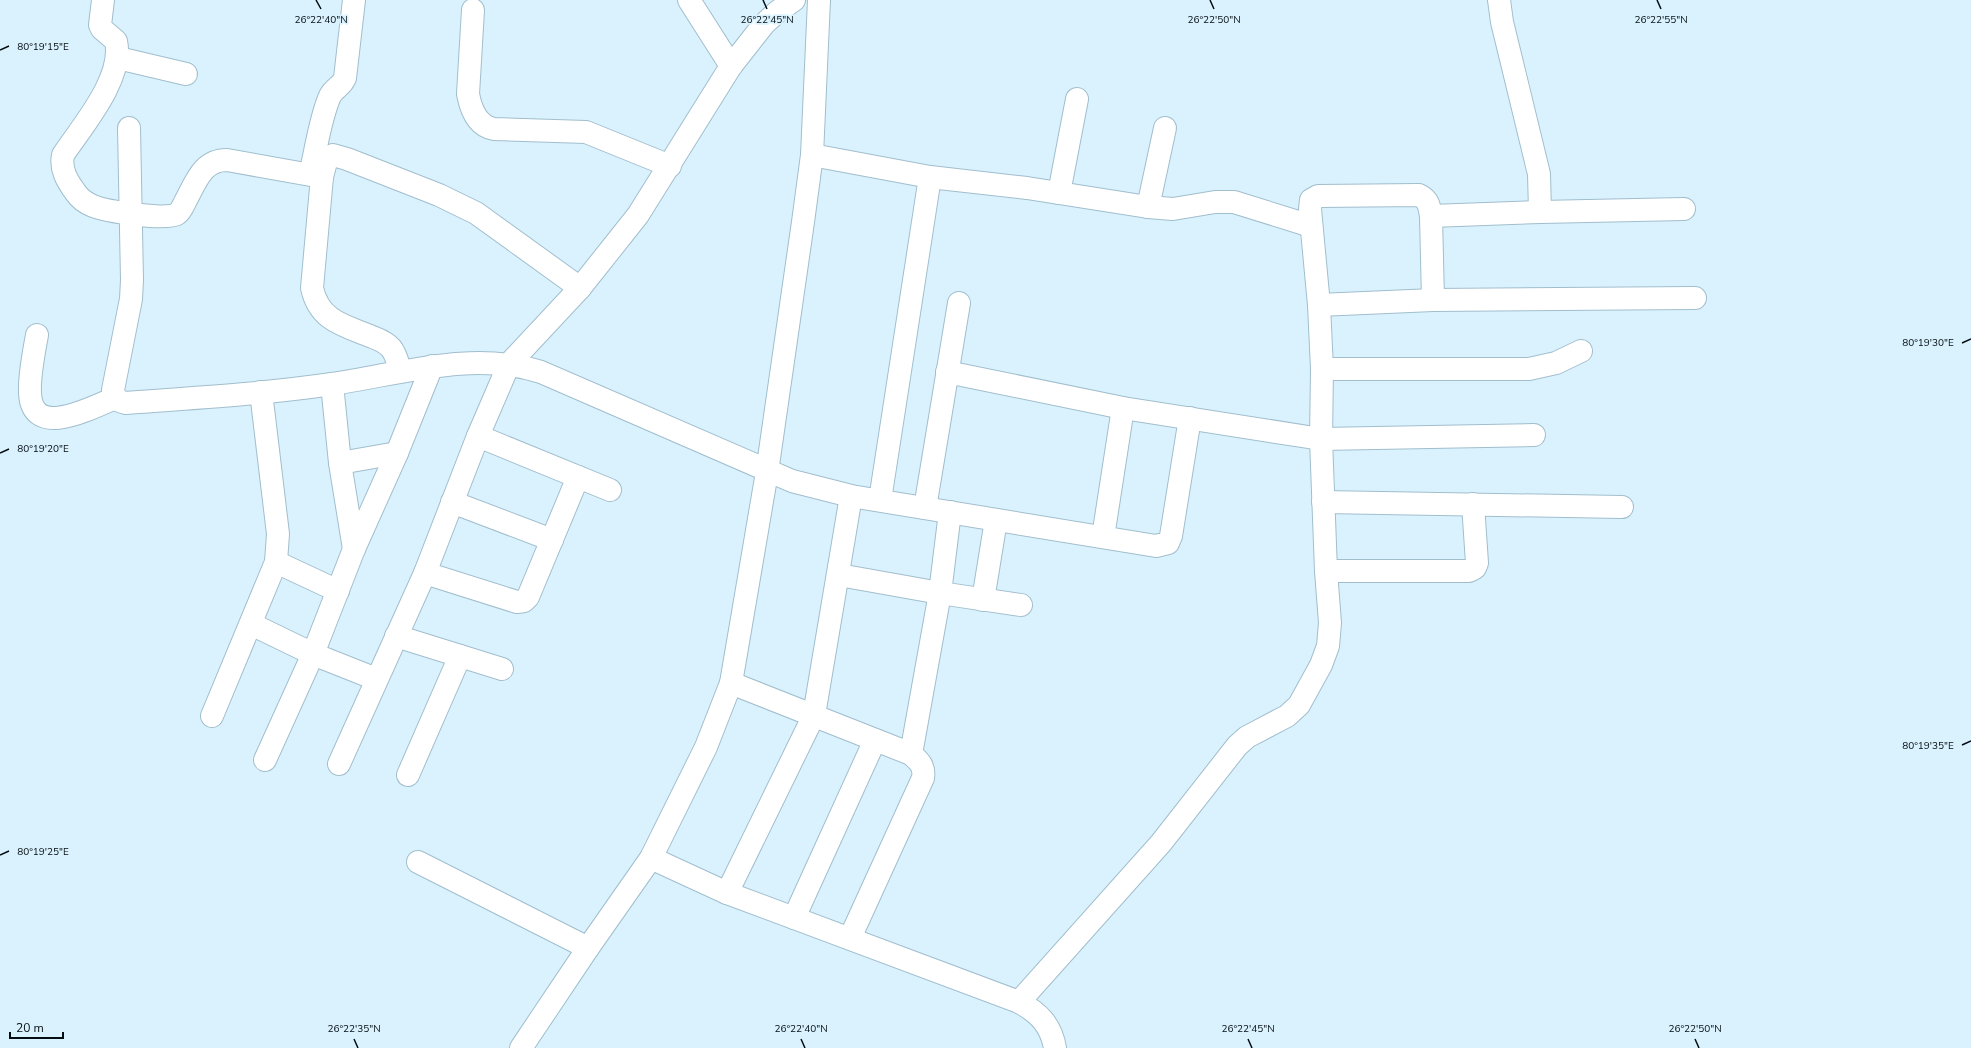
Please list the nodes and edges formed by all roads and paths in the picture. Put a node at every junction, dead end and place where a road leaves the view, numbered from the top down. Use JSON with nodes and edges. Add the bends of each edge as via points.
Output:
{"nodes":[{"id":1,"x":103,"y":0,"type":"edge"},
{"id":2,"x":354,"y":0,"type":"edge"},
{"id":3,"x":689,"y":0,"type":"edge"},
{"id":4,"x":794,"y":0,"type":"edge"},
{"id":5,"x":819,"y":0,"type":"edge"},
{"id":6,"x":1499,"y":0,"type":"edge"},
{"id":7,"x":473,"y":10,"type":"dead end"},
{"id":8,"x":118,"y":58,"type":"junction"},
{"id":9,"x":731,"y":66,"type":"junction"},
{"id":10,"x":186,"y":74,"type":"dead end"},
{"id":11,"x":1077,"y":98,"type":"dead end"},
{"id":12,"x":129,"y":128,"type":"dead end"},
{"id":13,"x":1165,"y":128,"type":"dead end"},
{"id":14,"x":812,"y":155,"type":"junction"},
{"id":15,"x":670,"y":166,"type":"junction"},
{"id":16,"x":316,"y":176,"type":"junction"},
{"id":17,"x":930,"y":177,"type":"junction"},
{"id":18,"x":1059,"y":193,"type":"junction"},
{"id":19,"x":1148,"y":207,"type":"junction"},
{"id":20,"x":1684,"y":209,"type":"dead end"},
{"id":21,"x":1540,"y":212,"type":"junction"},
{"id":22,"x":132,"y":214,"type":"junction"},
{"id":23,"x":1431,"y":216,"type":"junction"},
{"id":24,"x":1311,"y":226,"type":"junction"},
{"id":25,"x":580,"y":288,"type":"junction"},
{"id":26,"x":1694,"y":298,"type":"dead end"},
{"id":27,"x":1433,"y":300,"type":"junction"},
{"id":28,"x":959,"y":303,"type":"dead end"},
{"id":29,"x":1319,"y":305,"type":"junction"},
{"id":30,"x":37,"y":335,"type":"dead end"},
{"id":31,"x":1582,"y":351,"type":"dead end"},
{"id":32,"x":509,"y":364,"type":"junction"},
{"id":33,"x":432,"y":366,"type":"junction"},
{"id":34,"x":1322,"y":369,"type":"junction"},
{"id":35,"x":400,"y":370,"type":"junction"},
{"id":36,"x":947,"y":372,"type":"junction"},
{"id":37,"x":332,"y":384,"type":"junction"},
{"id":38,"x":261,"y":392,"type":"junction"},
{"id":39,"x":115,"y":398,"type":"junction"},
{"id":40,"x":1123,"y":408,"type":"junction"},
{"id":41,"x":1190,"y":418,"type":"junction"},
{"id":42,"x":1534,"y":435,"type":"dead end"},
{"id":43,"x":478,"y":436,"type":"junction"},
{"id":44,"x":1321,"y":439,"type":"junction"},
{"id":45,"x":397,"y":453,"type":"junction"},
{"id":46,"x":340,"y":464,"type":"junction"},
{"id":47,"x":767,"y":472,"type":"junction"},
{"id":48,"x":578,"y":478,"type":"junction"},
{"id":49,"x":610,"y":490,"type":"dead end"},
{"id":50,"x":851,"y":496,"type":"junction"},
{"id":51,"x":880,"y":500,"type":"junction"},
{"id":52,"x":452,"y":502,"type":"junction"},
{"id":53,"x":1323,"y":502,"type":"junction"},
{"id":54,"x":1473,"y":504,"type":"junction"},
{"id":55,"x":1622,"y":507,"type":"dead end"},
{"id":56,"x":925,"y":508,"type":"junction"},
{"id":57,"x":950,"y":512,"type":"junction"},
{"id":58,"x":996,"y":520,"type":"junction"},
{"id":59,"x":1103,"y":536,"type":"junction"},
{"id":60,"x":552,"y":540,"type":"junction"},
{"id":61,"x":354,"y":549,"type":"junction"},
{"id":62,"x":276,"y":562,"type":"junction"},
{"id":63,"x":1326,"y":571,"type":"junction"},
{"id":64,"x":425,"y":573,"type":"junction"},
{"id":65,"x":839,"y":575,"type":"junction"},
{"id":66,"x":338,"y":591,"type":"junction"},
{"id":67,"x":940,"y":593,"type":"junction"},
{"id":68,"x":983,"y":600,"type":"junction"},
{"id":69,"x":1021,"y":605,"type":"dead end"},
{"id":70,"x":251,"y":624,"type":"junction"},
{"id":71,"x":396,"y":636,"type":"junction"},
{"id":72,"x":313,"y":654,"type":"junction"},
{"id":73,"x":460,"y":656,"type":"junction"},
{"id":74,"x":502,"y":669,"type":"dead end"},
{"id":75,"x":376,"y":679,"type":"junction"},
{"id":76,"x":731,"y":683,"type":"junction"},
{"id":77,"x":814,"y":715,"type":"junction"},
{"id":78,"x":212,"y":716,"type":"dead end"},
{"id":79,"x":875,"y":740,"type":"junction"},
{"id":80,"x":911,"y":754,"type":"junction"},
{"id":81,"x":265,"y":760,"type":"dead end"},
{"id":82,"x":339,"y":764,"type":"dead end"},
{"id":83,"x":408,"y":775,"type":"dead end"},
{"id":84,"x":651,"y":858,"type":"junction"},
{"id":85,"x":418,"y":862,"type":"dead end"},
{"id":86,"x":727,"y":893,"type":"junction"},
{"id":87,"x":794,"y":918,"type":"junction"},
{"id":88,"x":850,"y":938,"type":"junction"},
{"id":89,"x":588,"y":948,"type":"junction"},
{"id":90,"x":1020,"y":1002,"type":"junction"},
{"id":91,"x":521,"y":1048,"type":"edge"},
{"id":92,"x":1055,"y":1048,"type":"edge"}],
"edges":[{"from":1,"to":8,"type":"street","via":[[100,25],[116,41]]},
{"from":2,"to":16,"type":"street","via":[[345,78],[333,91],[327,103]]},
{"from":3,"to":9,"type":"street"},
{"from":4,"to":9,"type":"street","via":[[764,24]]},
{"from":5,"to":14,"type":"street"},
{"from":6,"to":21,"type":"street","via":[[1502,22],[1539,174]]},
{"from":7,"to":15,"type":"street","via":[[468,94],[480,123],[494,129],[586,132]]},
{"from":8,"to":10,"type":"street"},
{"from":8,"to":22,"type":"street","via":[[104,92],[63,155],[61,165],[71,186],[84,201],[95,207]]},
{"from":9,"to":15,"type":"street"},
{"from":11,"to":18,"type":"street"},
{"from":12,"to":22,"type":"street"},
{"from":13,"to":19,"type":"street"},
{"from":14,"to":17,"type":"street"},
{"from":14,"to":47,"type":"street"},
{"from":15,"to":25,"type":"street","via":[[638,215]]},
{"from":16,"to":22,"type":"street","via":[[217,160],[209,163],[203,170],[175,215],[170,217]]},
{"from":16,"to":25,"type":"street","via":[[327,158],[333,155],[439,195],[476,213]]},
{"from":16,"to":35,"type":"street","via":[[312,288],[314,299],[320,309],[334,321],[387,345],[395,355]]},
{"from":17,"to":18,"type":"street"},
{"from":17,"to":51,"type":"street"},
{"from":18,"to":19,"type":"street"},
{"from":19,"to":24,"type":"street","via":[[1173,209],[1215,202],[1234,202]]},
{"from":20,"to":21,"type":"street"},
{"from":21,"to":23,"type":"street"},
{"from":22,"to":39,"type":"street","via":[[131,299],[113,390]]},
{"from":23,"to":24,"type":"street","via":[[1428,203],[1419,195],[1318,196],[1311,200]]},
{"from":23,"to":27,"type":"street"},
{"from":24,"to":29,"type":"street"},
{"from":25,"to":32,"type":"street"},
{"from":26,"to":27,"type":"street"},
{"from":27,"to":29,"type":"street"},
{"from":28,"to":36,"type":"street"},
{"from":29,"to":34,"type":"street"},
{"from":30,"to":39,"type":"street","via":[[30,392],[34,407],[41,416],[63,417]]},
{"from":31,"to":34,"type":"street","via":[[1556,363],[1529,369]]},
{"from":32,"to":33,"type":"street"},
{"from":32,"to":43,"type":"street"},
{"from":32,"to":47,"type":"street","via":[[541,372]]},
{"from":33,"to":35,"type":"street"},
{"from":33,"to":45,"type":"street"},
{"from":34,"to":44,"type":"street"},
{"from":35,"to":37,"type":"street"},
{"from":36,"to":40,"type":"street"},
{"from":36,"to":56,"type":"street"},
{"from":37,"to":38,"type":"street"},
{"from":37,"to":46,"type":"street"},
{"from":38,"to":39,"type":"street","via":[[126,403]]},
{"from":38,"to":62,"type":"street","via":[[277,528]]},
{"from":40,"to":41,"type":"street"},
{"from":40,"to":59,"type":"street"},
{"from":41,"to":44,"type":"street"},
{"from":41,"to":59,"type":"street","via":[[1168,543],[1156,546]]},
{"from":42,"to":44,"type":"street"},
{"from":43,"to":48,"type":"street"},
{"from":43,"to":52,"type":"street"},
{"from":44,"to":53,"type":"street"},
{"from":45,"to":46,"type":"street"},
{"from":45,"to":61,"type":"street"},
{"from":46,"to":61,"type":"street"},
{"from":47,"to":50,"type":"street","via":[[792,482]]},
{"from":47,"to":76,"type":"street"},
{"from":48,"to":49,"type":"street"},
{"from":48,"to":60,"type":"street"},
{"from":50,"to":51,"type":"street"},
{"from":50,"to":65,"type":"street"},
{"from":51,"to":56,"type":"street"},
{"from":52,"to":60,"type":"street"},
{"from":52,"to":64,"type":"street"},
{"from":53,"to":54,"type":"street"},
{"from":53,"to":63,"type":"street"},
{"from":54,"to":55,"type":"street"},
{"from":54,"to":63,"type":"street","via":[[1477,563],[1475,568],[1469,571]]},
{"from":56,"to":57,"type":"street"},
{"from":57,"to":58,"type":"street"},
{"from":57,"to":67,"type":"street"},
{"from":58,"to":59,"type":"street"},
{"from":58,"to":68,"type":"street"},
{"from":60,"to":64,"type":"street","via":[[524,601],[517,602]]},
{"from":61,"to":66,"type":"street"},
{"from":62,"to":66,"type":"street"},
{"from":62,"to":70,"type":"street"},
{"from":63,"to":90,"type":"street","via":[[1330,622],[1328,646],[1321,665],[1299,705],[1287,716],[1246,737],[1237,746],[1161,843]]},
{"from":64,"to":71,"type":"street"},
{"from":65,"to":67,"type":"street"},
{"from":65,"to":77,"type":"street"},
{"from":66,"to":72,"type":"street"},
{"from":67,"to":68,"type":"street"},
{"from":67,"to":80,"type":"street"},
{"from":68,"to":69,"type":"street"},
{"from":70,"to":72,"type":"street"},
{"from":70,"to":78,"type":"street"},
{"from":71,"to":73,"type":"street"},
{"from":71,"to":75,"type":"street"},
{"from":72,"to":75,"type":"street"},
{"from":72,"to":81,"type":"street"},
{"from":73,"to":74,"type":"street"},
{"from":73,"to":83,"type":"street"},
{"from":75,"to":82,"type":"street"},
{"from":76,"to":77,"type":"street"},
{"from":76,"to":84,"type":"street","via":[[706,747]]},
{"from":77,"to":79,"type":"street"},
{"from":77,"to":86,"type":"street"},
{"from":79,"to":80,"type":"street"},
{"from":79,"to":87,"type":"street"},
{"from":80,"to":88,"type":"street","via":[[922,766],[923,778]]},
{"from":84,"to":86,"type":"street"},
{"from":84,"to":89,"type":"street"},
{"from":85,"to":89,"type":"street"},
{"from":86,"to":87,"type":"street"},
{"from":87,"to":88,"type":"street"},
{"from":88,"to":90,"type":"street"},
{"from":89,"to":91,"type":"street"},
{"from":90,"to":92,"type":"street","via":[[1036,1012],[1047,1026]]}]}
